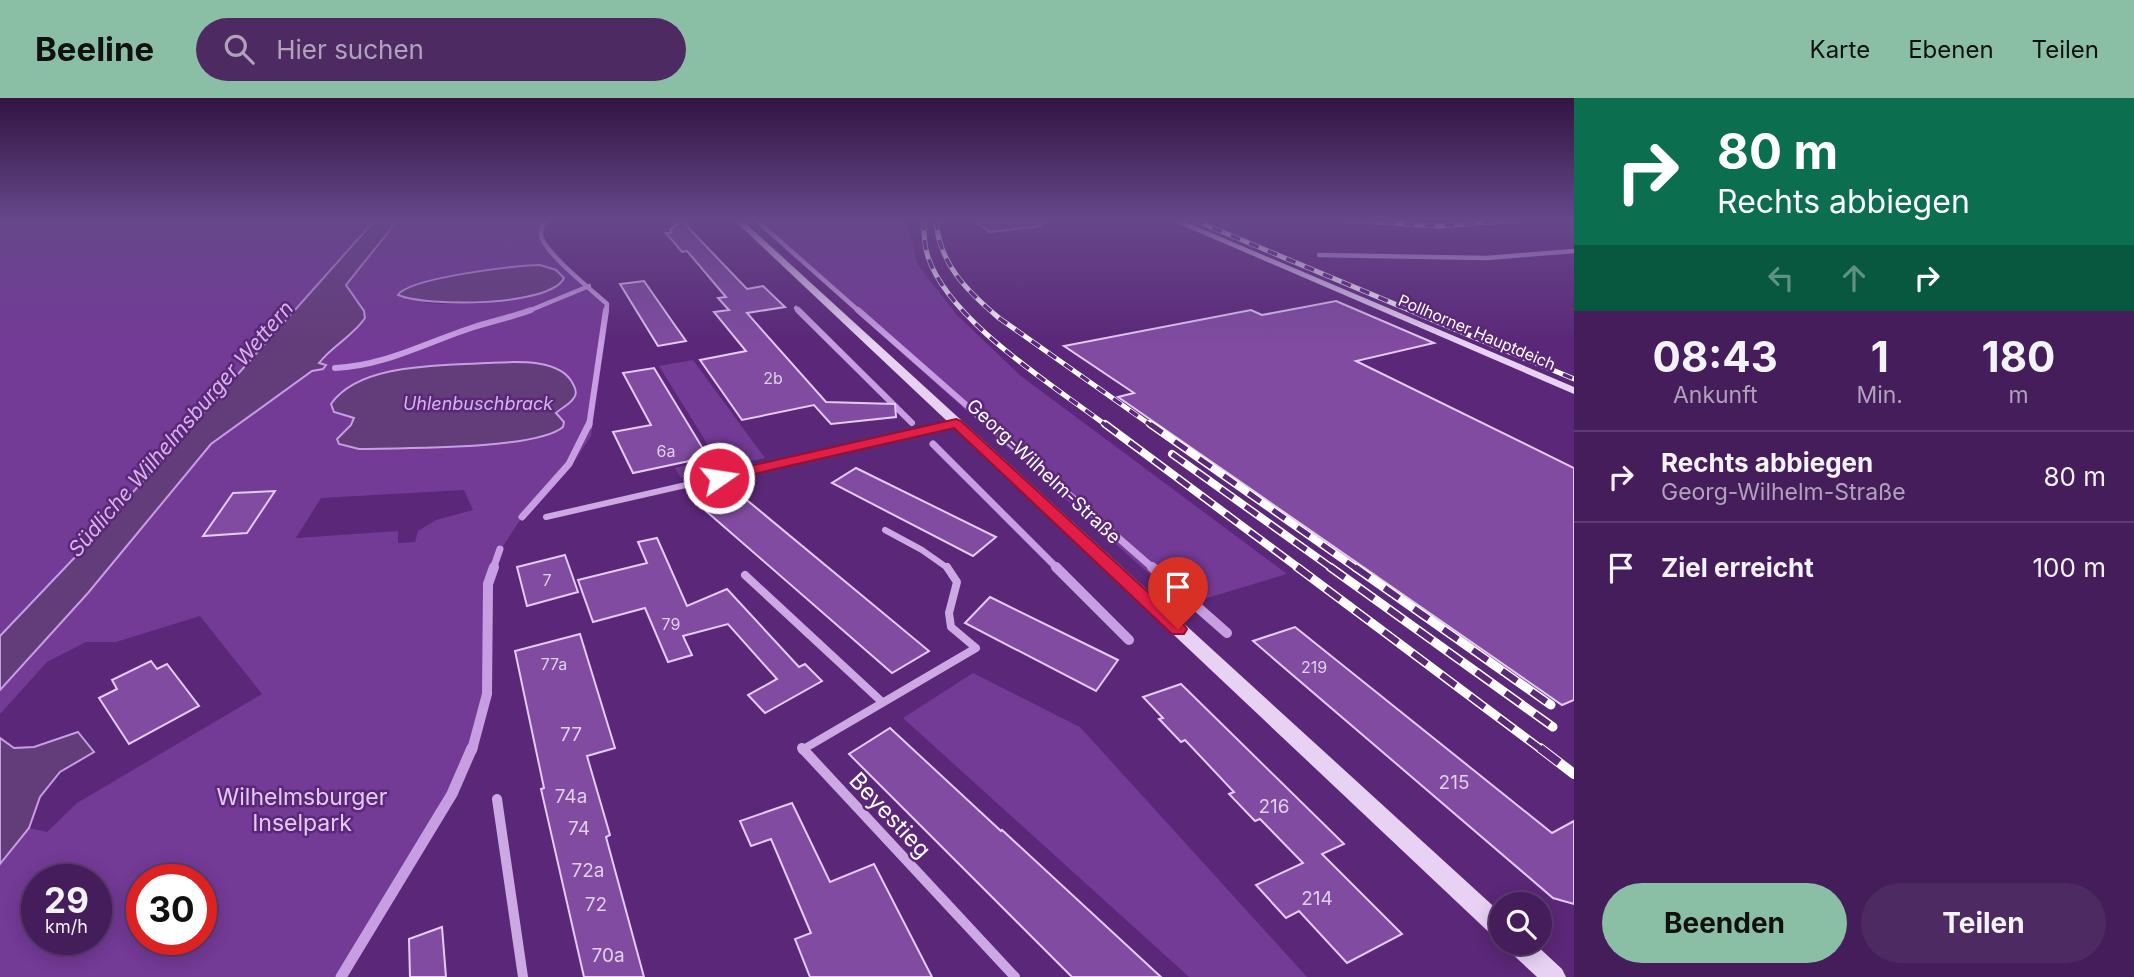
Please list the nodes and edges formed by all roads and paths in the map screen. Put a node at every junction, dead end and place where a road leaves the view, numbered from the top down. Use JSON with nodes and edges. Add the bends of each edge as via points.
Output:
{"nodes":[{"id":1,"x":782,"y":261,"type":"edge"},
{"id":2,"x":1270,"y":261,"type":"edge"},
{"id":3,"x":1574,"y":391,"type":"edge"},
{"id":4,"x":956,"y":423,"type":"junction"},
{"id":5,"x":546,"y":517,"type":"dead end"},
{"id":6,"x":885,"y":530,"type":"dead end"},
{"id":7,"x":745,"y":575,"type":"dead end"},
{"id":8,"x":881,"y":701,"type":"junction"},
{"id":9,"x":497,"y":799,"type":"dead end"},
{"id":10,"x":1489,"y":917,"type":"edge"},
{"id":11,"x":1530,"y":955,"type":"edge"},
{"id":12,"x":523,"y":977,"type":"edge"},
{"id":13,"x":1016,"y":977,"type":"edge"},
{"id":14,"x":1554,"y":977,"type":"edge"}],
"edges":[{"from":1,"to":4,"type":"main road","name":"Georg-Wilhelm-Straße"},
{"from":2,"to":3,"type":"main road","name":"Pollhorner Hauptdeich"},
{"from":4,"to":5,"type":"street"},
{"from":4,"to":10,"type":"main road","name":"Georg-Wilhelm-Straße"},
{"from":6,"to":8,"type":"street","name":"Beyestieg","via":[[916,544],[954,574],[957,590],[947,611],[951,629],[976,648]]},
{"from":7,"to":8,"type":"street"},
{"from":8,"to":13,"type":"street","name":"Beyestieg","via":[[801,749]]},
{"from":9,"to":12,"type":"street"},
{"from":11,"to":14,"type":"main road"}]}
